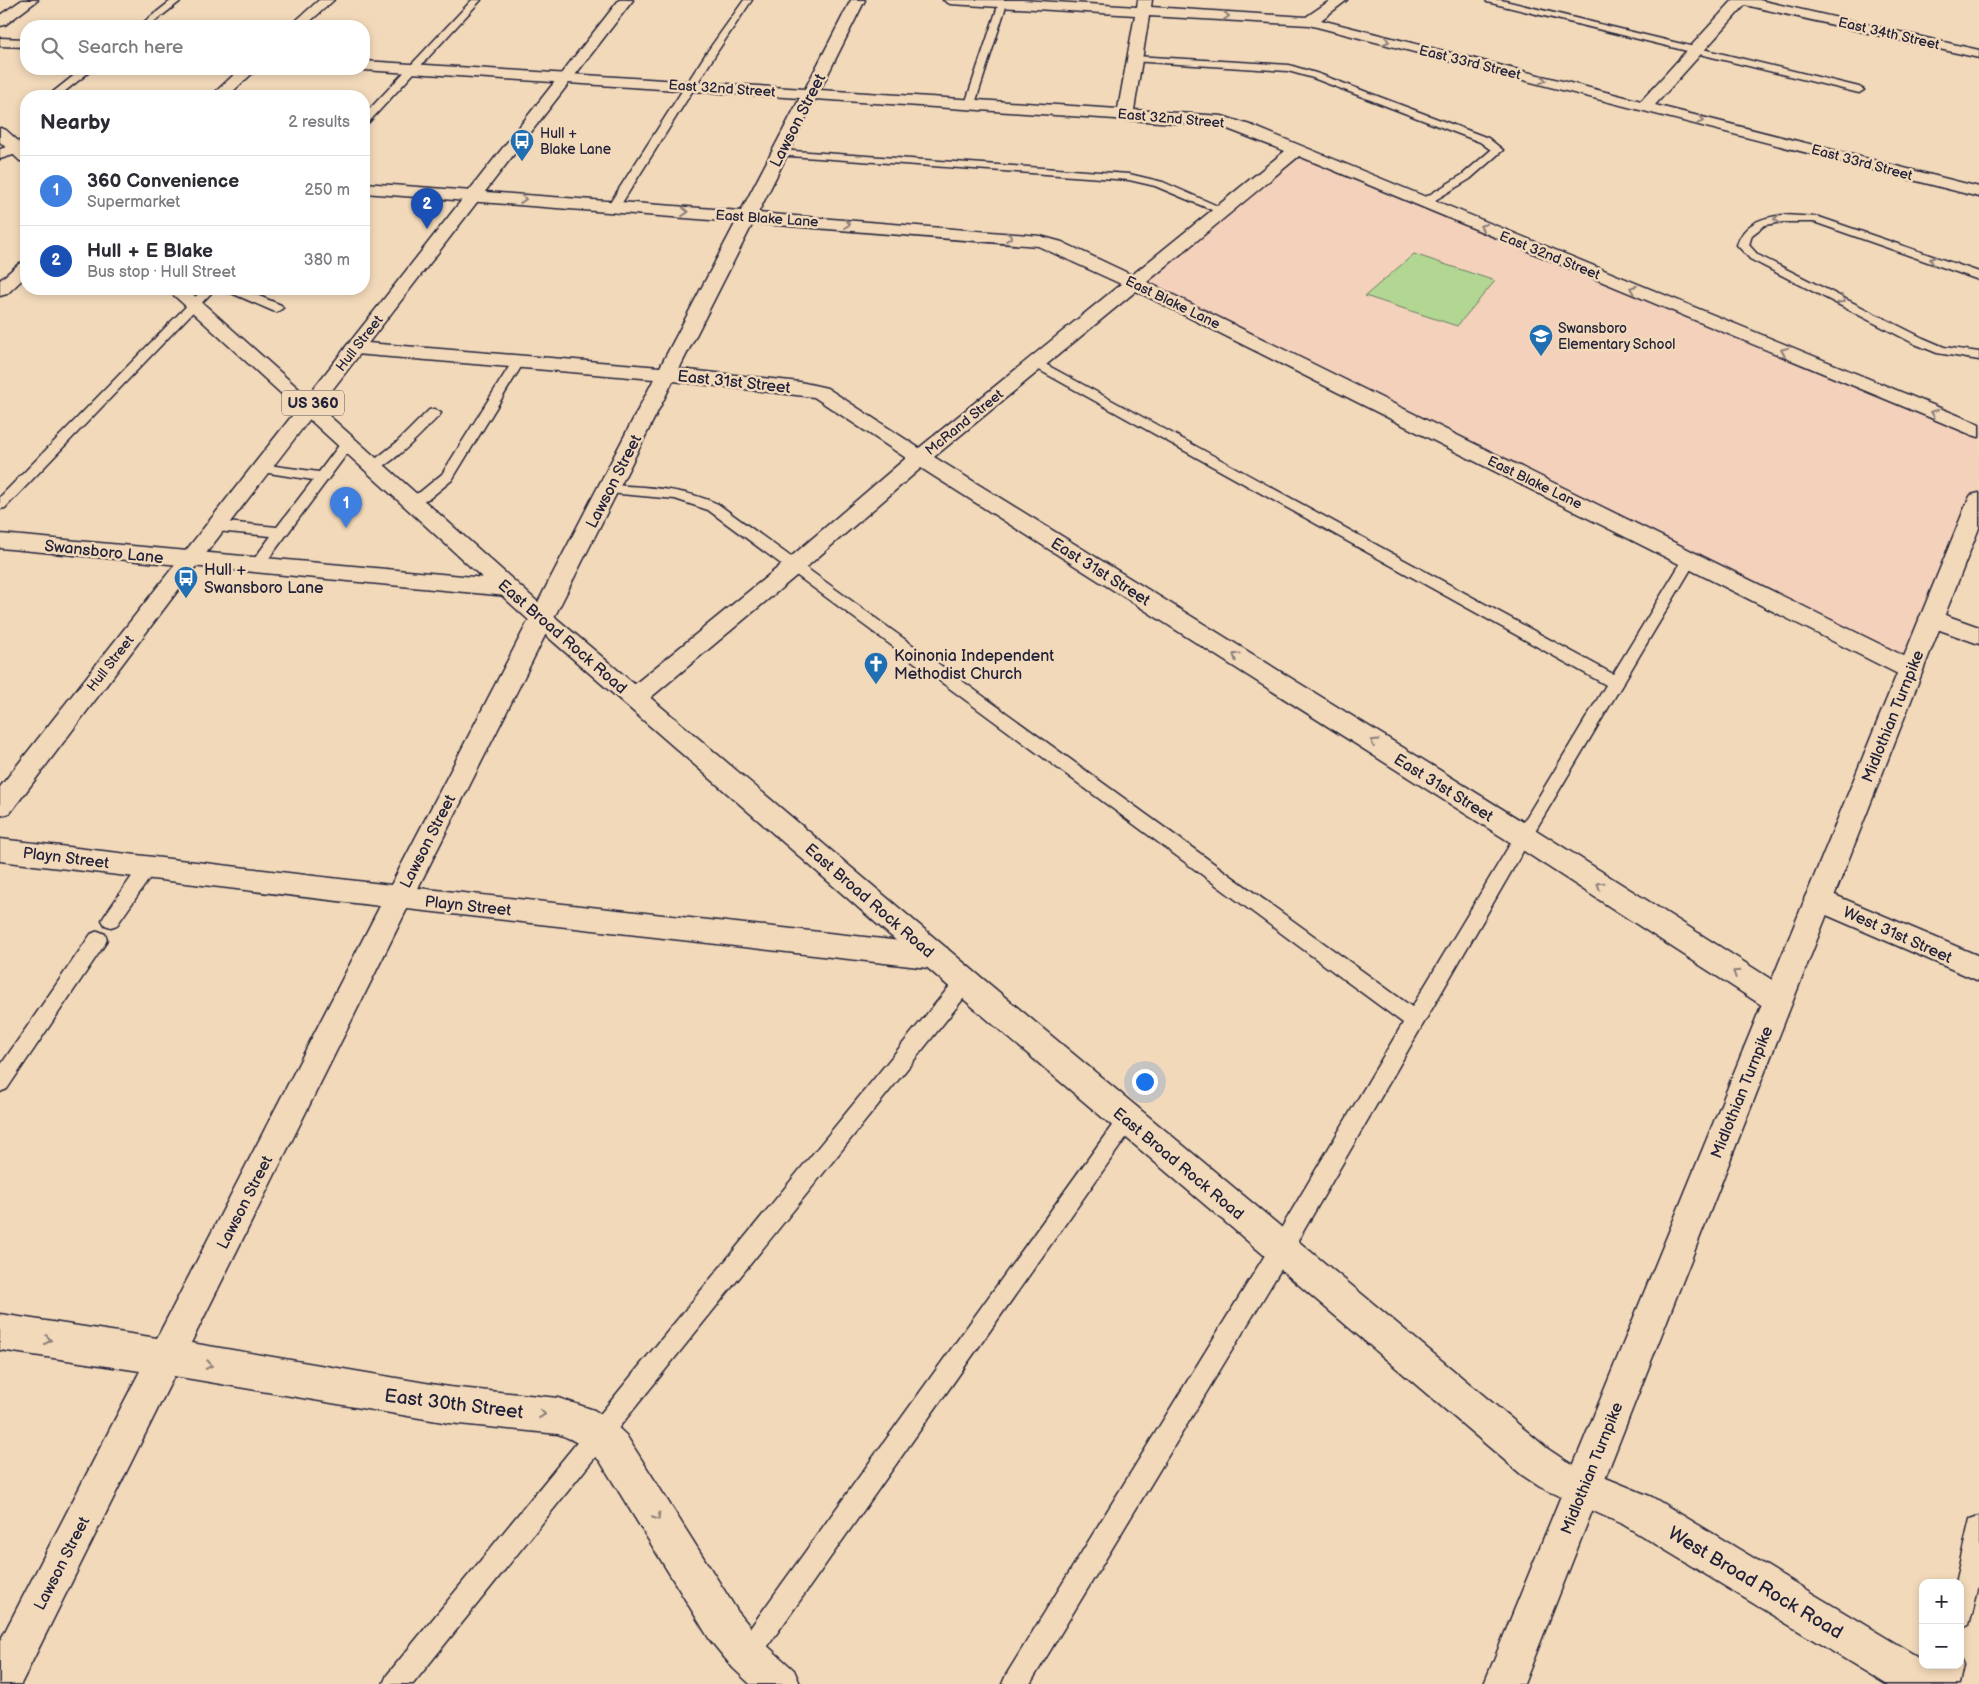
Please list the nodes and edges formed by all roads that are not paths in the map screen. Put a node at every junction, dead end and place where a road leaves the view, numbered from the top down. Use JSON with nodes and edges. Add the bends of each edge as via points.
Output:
{"nodes":[{"id":1,"x":31,"y":0,"type":"edge"},
{"id":2,"x":178,"y":0,"type":"edge"},
{"id":3,"x":327,"y":0,"type":"edge"},
{"id":4,"x":477,"y":0,"type":"edge"},
{"id":5,"x":626,"y":0,"type":"edge"},
{"id":6,"x":748,"y":0,"type":"edge"},
{"id":7,"x":858,"y":0,"type":"edge"},
{"id":8,"x":950,"y":0,"type":"edge"},
{"id":9,"x":1340,"y":0,"type":"edge"},
{"id":10,"x":1490,"y":0,"type":"edge"},
{"id":11,"x":1741,"y":0,"type":"edge"},
{"id":12,"x":1004,"y":2,"type":"edge"},
{"id":13,"x":1144,"y":6,"type":"edge"},
{"id":14,"x":151,"y":20,"type":"edge"},
{"id":15,"x":304,"y":20,"type":"edge"},
{"id":16,"x":1309,"y":21,"type":"junction"},
{"id":17,"x":0,"y":22,"type":"edge"},
{"id":18,"x":0,"y":42,"type":"edge"},
{"id":19,"x":20,"y":43,"type":"edge"},
{"id":20,"x":1696,"y":50,"type":"junction"},
{"id":21,"x":1979,"y":54,"type":"edge"},
{"id":22,"x":1134,"y":59,"type":"junction"},
{"id":23,"x":370,"y":64,"type":"edge"},
{"id":24,"x":412,"y":68,"type":"junction"},
{"id":25,"x":80,"y":75,"type":"edge"},
{"id":26,"x":242,"y":75,"type":"edge"},
{"id":27,"x":566,"y":77,"type":"junction"},
{"id":28,"x":692,"y":86,"type":"junction"},
{"id":29,"x":62,"y":90,"type":"edge"},
{"id":30,"x":226,"y":90,"type":"edge"},
{"id":31,"x":1859,"y":90,"type":"dead end"},
{"id":32,"x":810,"y":94,"type":"junction"},
{"id":33,"x":970,"y":104,"type":"junction"},
{"id":34,"x":1645,"y":106,"type":"junction"},
{"id":35,"x":370,"y":114,"type":"edge"},
{"id":36,"x":1125,"y":114,"type":"junction"},
{"id":37,"x":0,"y":134,"type":"edge"},
{"id":38,"x":1296,"y":150,"type":"junction"},
{"id":39,"x":20,"y":151,"type":"edge"},
{"id":40,"x":20,"y":153,"type":"edge"},
{"id":41,"x":779,"y":153,"type":"junction"},
{"id":42,"x":0,"y":154,"type":"edge"},
{"id":43,"x":370,"y":188,"type":"edge"},
{"id":44,"x":1979,"y":192,"type":"edge"},
{"id":45,"x":474,"y":195,"type":"junction"},
{"id":46,"x":1424,"y":203,"type":"junction"},
{"id":47,"x":614,"y":206,"type":"junction"},
{"id":48,"x":1223,"y":211,"type":"junction"},
{"id":49,"x":747,"y":217,"type":"junction"},
{"id":50,"x":20,"y":272,"type":"edge"},
{"id":51,"x":1979,"y":276,"type":"edge"},
{"id":52,"x":1135,"y":283,"type":"junction"},
{"id":53,"x":0,"y":290,"type":"edge"},
{"id":54,"x":183,"y":295,"type":"edge"},
{"id":55,"x":203,"y":295,"type":"edge"},
{"id":56,"x":247,"y":295,"type":"edge"},
{"id":57,"x":194,"y":304,"type":"junction"},
{"id":58,"x":277,"y":308,"type":"dead end"},
{"id":59,"x":355,"y":348,"type":"junction"},
{"id":60,"x":1979,"y":356,"type":"edge"},
{"id":61,"x":518,"y":362,"type":"junction"},
{"id":62,"x":1036,"y":364,"type":"junction"},
{"id":63,"x":667,"y":374,"type":"junction"},
{"id":64,"x":309,"y":407,"type":"junction"},
{"id":65,"x":434,"y":412,"type":"dead end"},
{"id":66,"x":1979,"y":431,"type":"edge"},
{"id":67,"x":348,"y":443,"type":"junction"},
{"id":68,"x":920,"y":458,"type":"junction"},
{"id":69,"x":374,"y":467,"type":"junction"},
{"id":70,"x":261,"y":468,"type":"junction"},
{"id":71,"x":321,"y":477,"type":"junction"},
{"id":72,"x":610,"y":489,"type":"junction"},
{"id":73,"x":411,"y":500,"type":"junction"},
{"id":74,"x":1979,"y":500,"type":"edge"},
{"id":75,"x":0,"y":505,"type":"edge"},
{"id":76,"x":216,"y":526,"type":"junction"},
{"id":77,"x":281,"y":532,"type":"junction"},
{"id":78,"x":0,"y":541,"type":"edge"},
{"id":79,"x":1690,"y":559,"type":"junction"},
{"id":80,"x":189,"y":560,"type":"junction"},
{"id":81,"x":256,"y":566,"type":"junction"},
{"id":82,"x":794,"y":566,"type":"junction"},
{"id":83,"x":507,"y":588,"type":"junction"},
{"id":84,"x":541,"y":618,"type":"junction"},
{"id":85,"x":1932,"y":618,"type":"junction"},
{"id":86,"x":1979,"y":636,"type":"edge"},
{"id":87,"x":1911,"y":670,"type":"junction"},
{"id":88,"x":1616,"y":683,"type":"junction"},
{"id":89,"x":634,"y":698,"type":"junction"},
{"id":90,"x":0,"y":806,"type":"edge"},
{"id":91,"x":1523,"y":836,"type":"junction"},
{"id":92,"x":0,"y":850,"type":"edge"},
{"id":93,"x":148,"y":867,"type":"junction"},
{"id":94,"x":398,"y":897,"type":"junction"},
{"id":95,"x":1818,"y":899,"type":"junction"},
{"id":96,"x":111,"y":920,"type":"dead end"},
{"id":97,"x":98,"y":939,"type":"dead end"},
{"id":98,"x":937,"y":957,"type":"junction"},
{"id":99,"x":1979,"y":969,"type":"edge"},
{"id":100,"x":966,"y":982,"type":"junction"},
{"id":101,"x":1778,"y":999,"type":"junction"},
{"id":102,"x":1416,"y":1020,"type":"junction"},
{"id":103,"x":0,"y":1083,"type":"edge"},
{"id":104,"x":1128,"y":1119,"type":"junction"},
{"id":105,"x":1281,"y":1249,"type":"junction"},
{"id":106,"x":0,"y":1332,"type":"edge"},
{"id":107,"x":165,"y":1357,"type":"junction"},
{"id":108,"x":598,"y":1434,"type":"junction"},
{"id":109,"x":1584,"y":1488,"type":"junction"},
{"id":110,"x":1979,"y":1528,"type":"edge"},
{"id":111,"x":1964,"y":1597,"type":"edge"},
{"id":112,"x":747,"y":1654,"type":"junction"},
{"id":113,"x":1949,"y":1669,"type":"edge"},
{"id":114,"x":0,"y":1683,"type":"edge"},
{"id":115,"x":396,"y":1684,"type":"edge"},
{"id":116,"x":780,"y":1684,"type":"edge"},
{"id":117,"x":1015,"y":1684,"type":"edge"},
{"id":118,"x":1504,"y":1684,"type":"edge"},
{"id":119,"x":1924,"y":1684,"type":"edge"},
{"id":120,"x":1946,"y":1684,"type":"edge"}],
"edges":[{"from":1,"to":17,"type":"street"},
{"from":2,"to":14,"type":"lane"},
{"from":3,"to":15,"type":"street"},
{"from":4,"to":24,"type":"lane"},
{"from":5,"to":27,"type":"street","name":"Hull Street","number":"US 360"},
{"from":6,"to":28,"type":"lane"},
{"from":7,"to":32,"type":"street","name":"Lawson Street"},
{"from":8,"to":12,"type":"street","name":"East 33rd Street"},
{"from":9,"to":16,"type":"street"},
{"from":10,"to":20,"type":"lane"},
{"from":11,"to":20,"type":"street"},
{"from":11,"to":21,"type":"street","name":"East 34th Street"},
{"from":12,"to":13,"type":"street","name":"East 33rd Street"},
{"from":12,"to":33,"type":"lane"},
{"from":13,"to":16,"type":"street","name":"East 33rd Street","one_way":true},
{"from":13,"to":22,"type":"street"},
{"from":16,"to":34,"type":"street","name":"East 33rd Street","one_way":true},
{"from":18,"to":19,"type":"street"},
{"from":20,"to":31,"type":"lane"},
{"from":20,"to":34,"type":"street"},
{"from":22,"to":36,"type":"street"},
{"from":22,"to":46,"type":"lane","via":[[1289,68],[1484,140],[1498,150],[1466,177]]},
{"from":23,"to":24,"type":"street","name":"East 32nd Street"},
{"from":24,"to":27,"type":"street","name":"East 32nd Street"},
{"from":24,"to":35,"type":"lane"},
{"from":25,"to":29,"type":"lane"},
{"from":26,"to":30,"type":"street"},
{"from":27,"to":28,"type":"street","name":"East 32nd Street"},
{"from":27,"to":45,"type":"street","name":"Hull Street","number":"US 360"},
{"from":28,"to":32,"type":"street","name":"East 32nd Street"},
{"from":28,"to":47,"type":"lane"},
{"from":32,"to":33,"type":"street","name":"East 32nd Street"},
{"from":32,"to":41,"type":"street","name":"Lawson Street"},
{"from":33,"to":36,"type":"street","name":"East 32nd Street"},
{"from":34,"to":44,"type":"street","name":"East 33rd Street","one_way":true},
{"from":36,"to":38,"type":"street","name":"East 32nd Street","via":[[1222,121]]},
{"from":37,"to":39,"type":"street"},
{"from":38,"to":46,"type":"street","name":"East 32nd Street"},
{"from":38,"to":48,"type":"street","name":"McRand Street"},
{"from":40,"to":42,"type":"street"},
{"from":41,"to":48,"type":"lane","via":[[1129,176],[1154,182]]},
{"from":41,"to":49,"type":"street","name":"Lawson Street"},
{"from":43,"to":45,"type":"street","name":"East Blake Lane"},
{"from":45,"to":47,"type":"street","name":"East Blake Lane","one_way":true},
{"from":45,"to":59,"type":"street","name":"Hull Street","number":"US 360"},
{"from":66,"to":46,"type":"street","name":"East 32nd Street","one_way":true},
{"from":47,"to":49,"type":"street","name":"East Blake Lane","one_way":true},
{"from":48,"to":52,"type":"street","name":"McRand Street"},
{"from":49,"to":52,"type":"street","name":"East Blake Lane","one_way":true,"via":[[1040,242],[1069,251]]},
{"from":49,"to":63,"type":"street","name":"Lawson Street"},
{"from":50,"to":53,"type":"street"},
{"from":51,"to":60,"type":"lane","one_way":true,"via":[[1814,219],[1767,220],[1753,227],[1744,236],[1742,245],[1754,257],[1919,341],[1941,350]]},
{"from":52,"to":62,"type":"street","name":"McRand Street"},
{"from":52,"to":79,"type":"street","name":"East Blake Lane"},
{"from":54,"to":57,"type":"street","name":"East Broad Rock Road"},
{"from":55,"to":57,"type":"lane"},
{"from":56,"to":58,"type":"lane"},
{"from":57,"to":64,"type":"street","name":"East Broad Rock Road"},
{"from":57,"to":75,"type":"lane"},
{"from":59,"to":61,"type":"street","name":"East 31st Street"},
{"from":59,"to":64,"type":"street","name":"Hull Street","number":"US 360"},
{"from":61,"to":63,"type":"street","name":"East 31st Street"},
{"from":61,"to":73,"type":"lane","via":[[447,477],[425,495]]},
{"from":62,"to":68,"type":"street","name":"McRand Street"},
{"from":62,"to":88,"type":"lane"},
{"from":63,"to":68,"type":"street","name":"East 31st Street","via":[[820,392]]},
{"from":63,"to":72,"type":"street","name":"Lawson Street"},
{"from":64,"to":67,"type":"street","name":"East Broad Rock Road"},
{"from":64,"to":70,"type":"street","name":"Hull Street","number":"US 360"},
{"from":65,"to":69,"type":"lane","via":[[401,446]]},
{"from":67,"to":69,"type":"street","name":"East Broad Rock Road"},
{"from":67,"to":71,"type":"lane"},
{"from":68,"to":82,"type":"street","name":"McRand Street"},
{"from":91,"to":68,"type":"street","name":"East 31st Street","one_way":true},
{"from":69,"to":73,"type":"street","name":"East Broad Rock Road"},
{"from":70,"to":71,"type":"lane"},
{"from":70,"to":76,"type":"street","name":"Hull Street","number":"US 360"},
{"from":71,"to":77,"type":"lane"},
{"from":72,"to":82,"type":"lane","via":[[658,492],[700,500]]},
{"from":72,"to":84,"type":"street","name":"Lawson Street"},
{"from":73,"to":83,"type":"street","name":"East Broad Rock Road"},
{"from":74,"to":85,"type":"street","name":"Midlothian Turnpike"},
{"from":76,"to":77,"type":"lane"},
{"from":76,"to":80,"type":"street","name":"Hull Street","number":"US 360"},
{"from":77,"to":81,"type":"lane"},
{"from":78,"to":80,"type":"street","name":"Swansboro Lane"},
{"from":79,"to":87,"type":"street","name":"East Blake Lane"},
{"from":79,"to":88,"type":"lane"},
{"from":80,"to":81,"type":"street","name":"Swansboro Lane"},
{"from":80,"to":90,"type":"street","name":"Hull Street","number":"US 360"},
{"from":81,"to":83,"type":"street","name":"Swansboro Lane"},
{"from":82,"to":89,"type":"street","name":"McRand Street"},
{"from":82,"to":102,"type":"lane"},
{"from":83,"to":84,"type":"street","name":"East Broad Rock Road"},
{"from":84,"to":89,"type":"street","name":"East Broad Rock Road"},
{"from":84,"to":94,"type":"street","name":"Lawson Street"},
{"from":85,"to":86,"type":"street"},
{"from":85,"to":87,"type":"street","name":"Midlothian Turnpike"},
{"from":87,"to":95,"type":"street","name":"Midlothian Turnpike"},
{"from":88,"to":91,"type":"lane"},
{"from":89,"to":98,"type":"street","name":"East Broad Rock Road"},
{"from":101,"to":91,"type":"street","name":"East 31st Street","one_way":true},
{"from":91,"to":102,"type":"lane"},
{"from":92,"to":93,"type":"street","name":"Playn Street"},
{"from":93,"to":94,"type":"street","name":"Playn Street"},
{"from":93,"to":96,"type":"lane"},
{"from":94,"to":98,"type":"street","name":"Playn Street"},
{"from":94,"to":107,"type":"street","name":"Lawson Street"},
{"from":95,"to":99,"type":"street","name":"West 31st Street"},
{"from":95,"to":101,"type":"street","name":"Midlothian Turnpike"},
{"from":97,"to":103,"type":"lane"},
{"from":98,"to":100,"type":"street","name":"East Broad Rock Road"},
{"from":100,"to":104,"type":"street","name":"East Broad Rock Road"},
{"from":100,"to":108,"type":"lane"},
{"from":101,"to":109,"type":"street","name":"Midlothian Turnpike"},
{"from":102,"to":105,"type":"lane"},
{"from":104,"to":105,"type":"street","name":"East Broad Rock Road"},
{"from":104,"to":112,"type":"lane"},
{"from":105,"to":109,"type":"street","name":"East Broad Rock Road","via":[[1535,1462]]},
{"from":105,"to":117,"type":"lane"},
{"from":106,"to":107,"type":"street","name":"East 30th Street","one_way":true},
{"from":107,"to":108,"type":"street","name":"East 30th Street","one_way":true,"via":[[450,1405],[558,1416],[581,1423]]},
{"from":107,"to":114,"type":"street","name":"Lawson Street"},
{"from":108,"to":112,"type":"street","name":"East 30th Street","one_way":true,"via":[[625,1465],[724,1626]]},
{"from":108,"to":115,"type":"lane"},
{"from":109,"to":118,"type":"street","name":"Midlothian Turnpike"},
{"from":109,"to":119,"type":"street","name":"West Broad Rock Road","via":[[1638,1510]]},
{"from":110,"to":111,"type":"lane"},
{"from":112,"to":116,"type":"street","name":"East 30th Street"},
{"from":113,"to":120,"type":"lane"}]}
